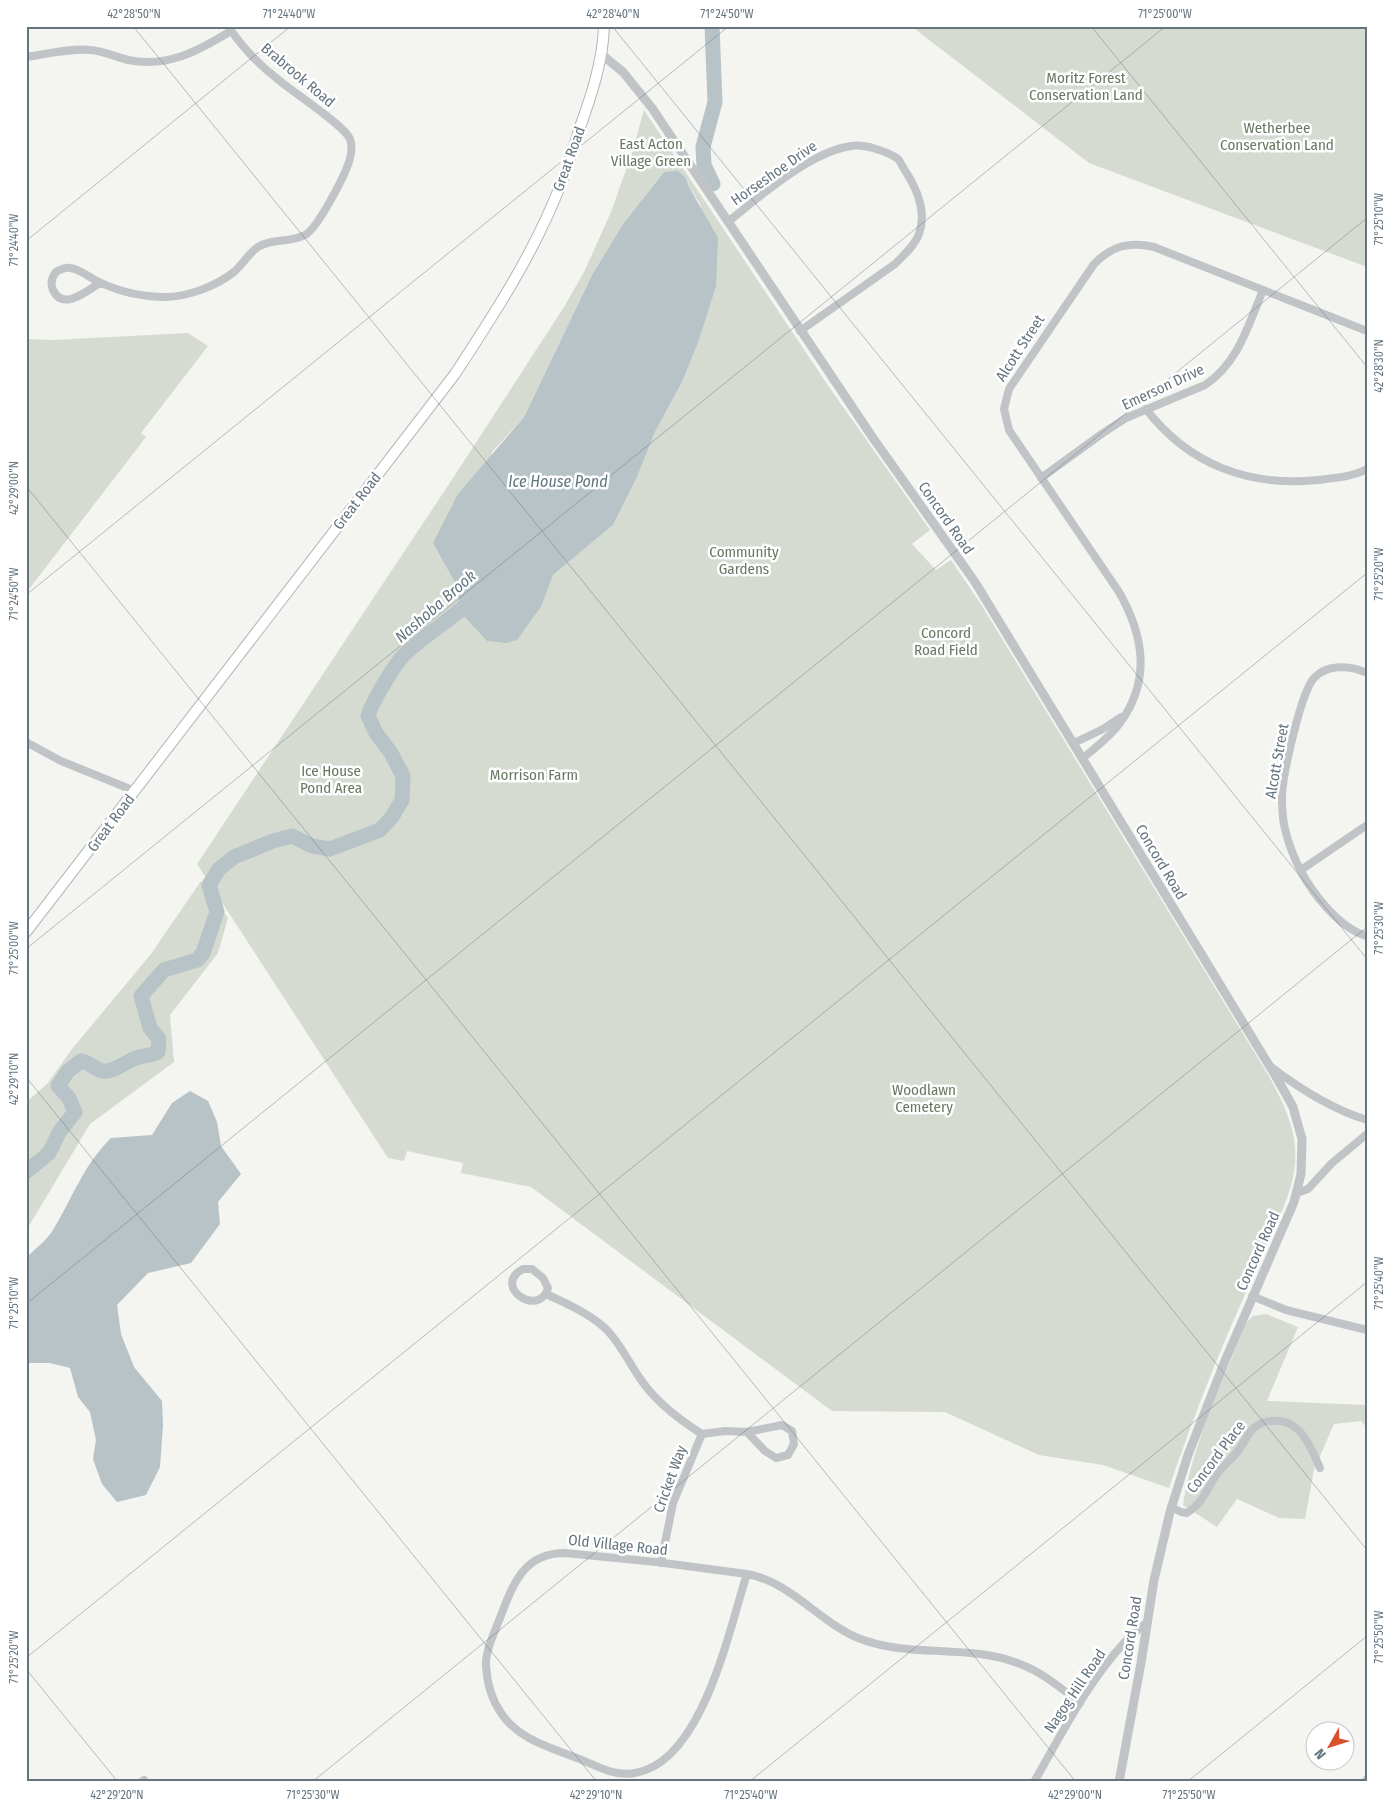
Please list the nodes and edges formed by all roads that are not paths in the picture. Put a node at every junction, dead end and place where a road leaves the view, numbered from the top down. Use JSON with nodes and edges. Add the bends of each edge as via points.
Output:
{"nodes":[{"id":1,"x":604,"y":26,"type":"edge"},
{"id":2,"x":230,"y":29,"type":"edge"},
{"id":3,"x":601,"y":54,"type":"junction"},
{"id":4,"x":26,"y":56,"type":"edge"},
{"id":5,"x":728,"y":222,"type":"junction"},
{"id":6,"x":100,"y":283,"type":"junction"},
{"id":7,"x":1262,"y":290,"type":"junction"},
{"id":8,"x":1367,"y":330,"type":"edge"},
{"id":9,"x":800,"y":331,"type":"junction"},
{"id":10,"x":1146,"y":409,"type":"junction"},
{"id":11,"x":1367,"y":470,"type":"edge"},
{"id":12,"x":1041,"y":478,"type":"junction"},
{"id":13,"x":1367,"y":673,"type":"edge"},
{"id":14,"x":1126,"y":712,"type":"junction"},
{"id":15,"x":26,"y":742,"type":"edge"},
{"id":16,"x":1074,"y":743,"type":"junction"},
{"id":17,"x":1083,"y":758,"type":"junction"},
{"id":18,"x":135,"y":791,"type":"junction"},
{"id":19,"x":1367,"y":825,"type":"edge"},
{"id":20,"x":1301,"y":870,"type":"junction"},
{"id":21,"x":26,"y":932,"type":"edge"},
{"id":22,"x":1367,"y":936,"type":"edge"},
{"id":23,"x":1270,"y":1066,"type":"junction"},
{"id":24,"x":1367,"y":1120,"type":"edge"},
{"id":25,"x":1367,"y":1134,"type":"edge"},
{"id":26,"x":1297,"y":1193,"type":"junction"},
{"id":27,"x":546,"y":1294,"type":"junction"},
{"id":28,"x":1252,"y":1296,"type":"junction"},
{"id":29,"x":1367,"y":1330,"type":"edge"},
{"id":30,"x":747,"y":1432,"type":"junction"},
{"id":31,"x":702,"y":1434,"type":"junction"},
{"id":32,"x":1320,"y":1468,"type":"dead end"},
{"id":33,"x":1171,"y":1507,"type":"junction"},
{"id":34,"x":661,"y":1563,"type":"junction"},
{"id":35,"x":747,"y":1574,"type":"junction"},
{"id":36,"x":1147,"y":1622,"type":"junction"},
{"id":37,"x":1080,"y":1703,"type":"junction"},
{"id":38,"x":1034,"y":1782,"type":"edge"},
{"id":39,"x":1120,"y":1782,"type":"edge"}],
"edges":[{"from":1,"to":3,"type":"main road","name":"Great Road"},
{"from":2,"to":4,"type":"street","via":[[194,52],[162,62],[134,61],[93,50]]},
{"from":2,"to":6,"type":"street","name":"Brabrook Road","via":[[271,74],[343,130],[352,144],[347,169],[316,225],[307,234],[260,246],[228,276],[192,293],[151,296],[125,292]]},
{"from":3,"to":5,"type":"street","name":"Concord Road","via":[[623,72],[642,95]]},
{"from":3,"to":18,"type":"main road","name":"Great Road","via":[[562,181],[529,251],[486,326],[455,374]]},
{"from":5,"to":9,"type":"street","name":"Concord Road"},
{"from":5,"to":9,"type":"street","name":"Horseshoe Drive","via":[[812,160],[852,146],[875,148],[898,160],[912,180],[922,218],[919,235],[907,252],[895,264]]},
{"from":6,"to":6,"type":"street","via":[[68,267],[56,272],[51,283],[56,294],[67,300]]},
{"from":7,"to":8,"type":"street","name":"Alcott Street"},
{"from":7,"to":10,"type":"street","name":"Emerson Drive","via":[[1235,354],[1225,369],[1205,385]]},
{"from":7,"to":12,"type":"street","name":"Alcott Street","via":[[1154,247],[1131,244],[1109,250],[1081,281],[1006,398],[1009,430]]},
{"from":9,"to":16,"type":"street","name":"Concord Road","via":[[975,582]]},
{"from":10,"to":11,"type":"street","via":[[1161,429],[1186,450],[1218,468],[1280,481],[1342,477]]},
{"from":10,"to":12,"type":"street","name":"Emerson Drive","via":[[1103,433]]},
{"from":12,"to":14,"type":"street","name":"Alcott Street","via":[[1110,577],[1136,627],[1141,668],[1136,692]]},
{"from":13,"to":20,"type":"street","name":"Alcott Street","via":[[1335,667],[1313,679],[1304,696],[1282,793],[1285,828]]},
{"from":14,"to":16,"type":"street","name":"Alcott Street","via":[[1109,726]]},
{"from":14,"to":17,"type":"street","name":"Alcott Street","via":[[1107,737]]},
{"from":15,"to":18,"type":"street","via":[[61,761]]},
{"from":16,"to":17,"type":"street","name":"Concord Road"},
{"from":17,"to":23,"type":"street","name":"Concord Road"},
{"from":18,"to":21,"type":"main road","name":"Great Road"},
{"from":19,"to":20,"type":"street"},
{"from":20,"to":22,"type":"street","name":"Alcott Street","via":[[1320,901],[1336,917],[1357,933]]},
{"from":23,"to":24,"type":"street","via":[[1318,1098]]},
{"from":23,"to":26,"type":"street","name":"Concord Road","via":[[1290,1100],[1300,1130],[1303,1159]]},
{"from":25,"to":26,"type":"street","via":[[1332,1163],[1308,1189]]},
{"from":26,"to":28,"type":"street","name":"Concord Road"},
{"from":27,"to":27,"type":"street","via":[[538,1300],[524,1299],[514,1290],[514,1276],[523,1269],[532,1269],[545,1281]]},
{"from":27,"to":31,"type":"street","via":[[606,1330],[658,1400]]},
{"from":28,"to":29,"type":"street","via":[[1286,1310]]},
{"from":28,"to":33,"type":"street","name":"Concord Road","via":[[1188,1455]]},
{"from":30,"to":30,"type":"street","via":[[776,1458],[788,1455],[794,1444],[792,1431],[785,1426]]},
{"from":30,"to":31,"type":"street"},
{"from":31,"to":34,"type":"street","name":"Cricket Way","via":[[673,1503]]},
{"from":32,"to":33,"type":"street","name":"Concord Place","via":[[1299,1430],[1282,1421],[1265,1422],[1250,1432],[1200,1503],[1187,1513]]},
{"from":33,"to":36,"type":"street","name":"Concord Road"},
{"from":34,"to":35,"type":"street","name":"Old Village Road"},
{"from":34,"to":35,"type":"street","name":"Old Village Road","via":[[551,1553],[529,1565],[517,1578],[491,1642],[486,1665],[491,1693],[501,1713],[519,1733],[611,1772],[634,1774],[654,1767],[685,1737],[704,1706]]},
{"from":35,"to":37,"type":"street","name":"Old Village Road","via":[[785,1588],[829,1622],[858,1638],[896,1648],[985,1655],[1007,1660],[1031,1669]]},
{"from":36,"to":37,"type":"street","name":"Nagog Hill Road","via":[[1124,1642]]},
{"from":36,"to":39,"type":"street","name":"Concord Road"},
{"from":37,"to":38,"type":"street","name":"Nagog Hill Road"}]}
